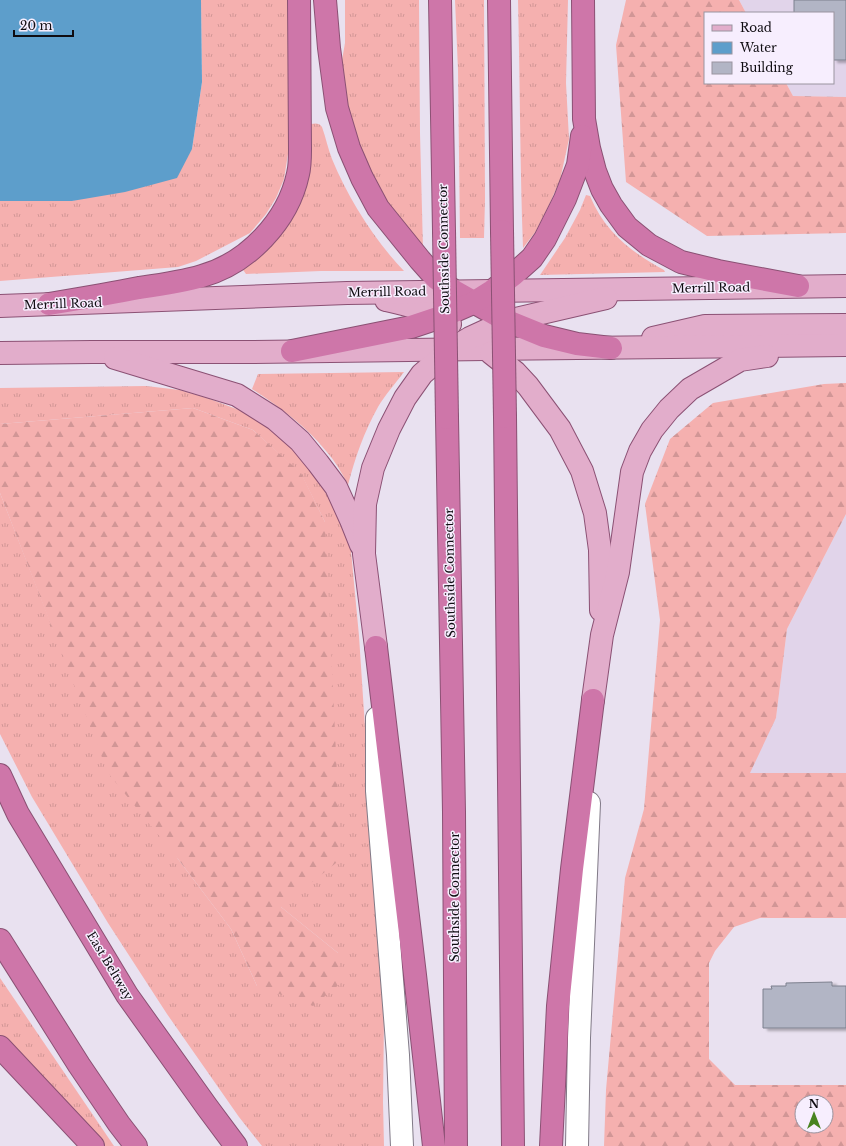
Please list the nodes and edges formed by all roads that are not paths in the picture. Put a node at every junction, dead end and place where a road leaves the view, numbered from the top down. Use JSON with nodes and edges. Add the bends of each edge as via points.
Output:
{"nodes":[{"id":1,"x":299,"y":0,"type":"edge"},
{"id":2,"x":325,"y":0,"type":"edge"},
{"id":3,"x":334,"y":0,"type":"edge"},
{"id":4,"x":440,"y":0,"type":"edge"},
{"id":5,"x":499,"y":0,"type":"edge"},
{"id":6,"x":583,"y":0,"type":"edge"},
{"id":7,"x":337,"y":108,"type":"junction"},
{"id":8,"x":584,"y":119,"type":"junction"},
{"id":9,"x":798,"y":286,"type":"junction"},
{"id":10,"x":846,"y":286,"type":"edge"},
{"id":11,"x":649,"y":288,"type":"junction"},
{"id":12,"x":454,"y":291,"type":"junction"},
{"id":13,"x":492,"y":291,"type":"junction"},
{"id":14,"x":347,"y":293,"type":"junction"},
{"id":15,"x":473,"y":303,"type":"junction"},
{"id":16,"x":49,"y":304,"type":"junction"},
{"id":17,"x":0,"y":306,"type":"edge"},
{"id":18,"x":441,"y":317,"type":"junction"},
{"id":19,"x":507,"y":321,"type":"junction"},
{"id":20,"x":846,"y":325,"type":"edge"},
{"id":21,"x":478,"y":344,"type":"junction"},
{"id":22,"x":836,"y":345,"type":"edge"},
{"id":23,"x":611,"y":348,"type":"junction"},
{"id":24,"x":450,"y":350,"type":"junction"},
{"id":25,"x":292,"y":351,"type":"junction"},
{"id":26,"x":92,"y":352,"type":"junction"},
{"id":27,"x":0,"y":353,"type":"edge"},
{"id":28,"x":364,"y":554,"type":"junction"},
{"id":29,"x":602,"y":635,"type":"junction"},
{"id":30,"x":376,"y":647,"type":"junction"},
{"id":31,"x":593,"y":700,"type":"junction"},
{"id":32,"x":0,"y":775,"type":"edge"},
{"id":33,"x":0,"y":940,"type":"edge"},
{"id":34,"x":0,"y":1047,"type":"edge"},
{"id":35,"x":93,"y":1146,"type":"edge"},
{"id":36,"x":136,"y":1146,"type":"edge"},
{"id":37,"x":236,"y":1146,"type":"edge"},
{"id":38,"x":402,"y":1146,"type":"edge"},
{"id":39,"x":434,"y":1146,"type":"edge"},
{"id":40,"x":456,"y":1146,"type":"edge"},
{"id":41,"x":513,"y":1146,"type":"edge"},
{"id":42,"x":551,"y":1146,"type":"edge"},
{"id":43,"x":578,"y":1146,"type":"edge"}],
"edges":[{"from":1,"to":16,"type":"highway","via":[[298,174],[281,216],[260,242],[231,264],[203,276]]},
{"from":2,"to":7,"type":"highway"},
{"from":3,"to":7,"type":"highway"},
{"from":4,"to":40,"type":"highway","name":"Southside Connector","bridge":true,"via":[[454,812]]},
{"from":5,"to":41,"type":"highway","bridge":true},
{"from":6,"to":8,"type":"highway"},
{"from":7,"to":12,"type":"highway","via":[[349,148],[378,208],[436,278]]},
{"from":8,"to":9,"type":"highway","via":[[589,148],[602,189],[627,227],[649,244],[681,262]]},
{"from":8,"to":13,"type":"highway","via":[[578,165],[545,239],[532,258]]},
{"from":9,"to":10,"type":"main road","name":"Merrill Road"},
{"from":9,"to":11,"type":"main road","name":"Merrill Road"},
{"from":11,"to":13,"type":"main road","name":"Merrill Road"},
{"from":11,"to":19,"type":"main road"},
{"from":12,"to":13,"type":"main road","name":"Merrill Road"},
{"from":12,"to":14,"type":"main road","name":"Merrill Road"},
{"from":12,"to":15,"type":"highway"},
{"from":13,"to":15,"type":"highway"},
{"from":14,"to":16,"type":"main road","name":"Merrill Road"},
{"from":14,"to":18,"type":"main road","via":[[410,305]]},
{"from":15,"to":18,"type":"highway"},
{"from":15,"to":19,"type":"highway"},
{"from":16,"to":17,"type":"main road","name":"Merrill Road"},
{"from":18,"to":21,"type":"main road"},
{"from":18,"to":25,"type":"highway","via":[[411,327]]},
{"from":19,"to":21,"type":"main road"},
{"from":19,"to":23,"type":"highway","via":[[544,336],[577,344]]},
{"from":20,"to":23,"type":"main road","via":[[705,326]]},
{"from":21,"to":23,"type":"main road"},
{"from":21,"to":24,"type":"main road"},
{"from":21,"to":29,"type":"main road","via":[[515,372],[528,386],[560,430],[582,470],[595,512],[600,550]]},
{"from":22,"to":23,"type":"main road"},
{"from":22,"to":29,"type":"main road","via":[[740,360],[690,389],[652,430],[632,472],[618,572]]},
{"from":24,"to":25,"type":"main road"},
{"from":24,"to":28,"type":"main road","via":[[422,374],[405,398],[389,430],[374,468],[365,504]]},
{"from":25,"to":26,"type":"main road"},
{"from":26,"to":27,"type":"main road"},
{"from":26,"to":28,"type":"main road","via":[[237,395],[275,419],[300,441],[336,487]]},
{"from":28,"to":30,"type":"main road"},
{"from":29,"to":31,"type":"main road"},
{"from":30,"to":38,"type":"street","via":[[378,791],[398,1055]]},
{"from":30,"to":39,"type":"highway"},
{"from":31,"to":42,"type":"highway","via":[[558,1006]]},
{"from":31,"to":43,"type":"street","via":[[579,1038]]},
{"from":32,"to":37,"type":"highway","name":"East Beltway","via":[[18,814],[127,995]]},
{"from":33,"to":36,"type":"highway","via":[[79,1065]]},
{"from":34,"to":35,"type":"highway"}]}
